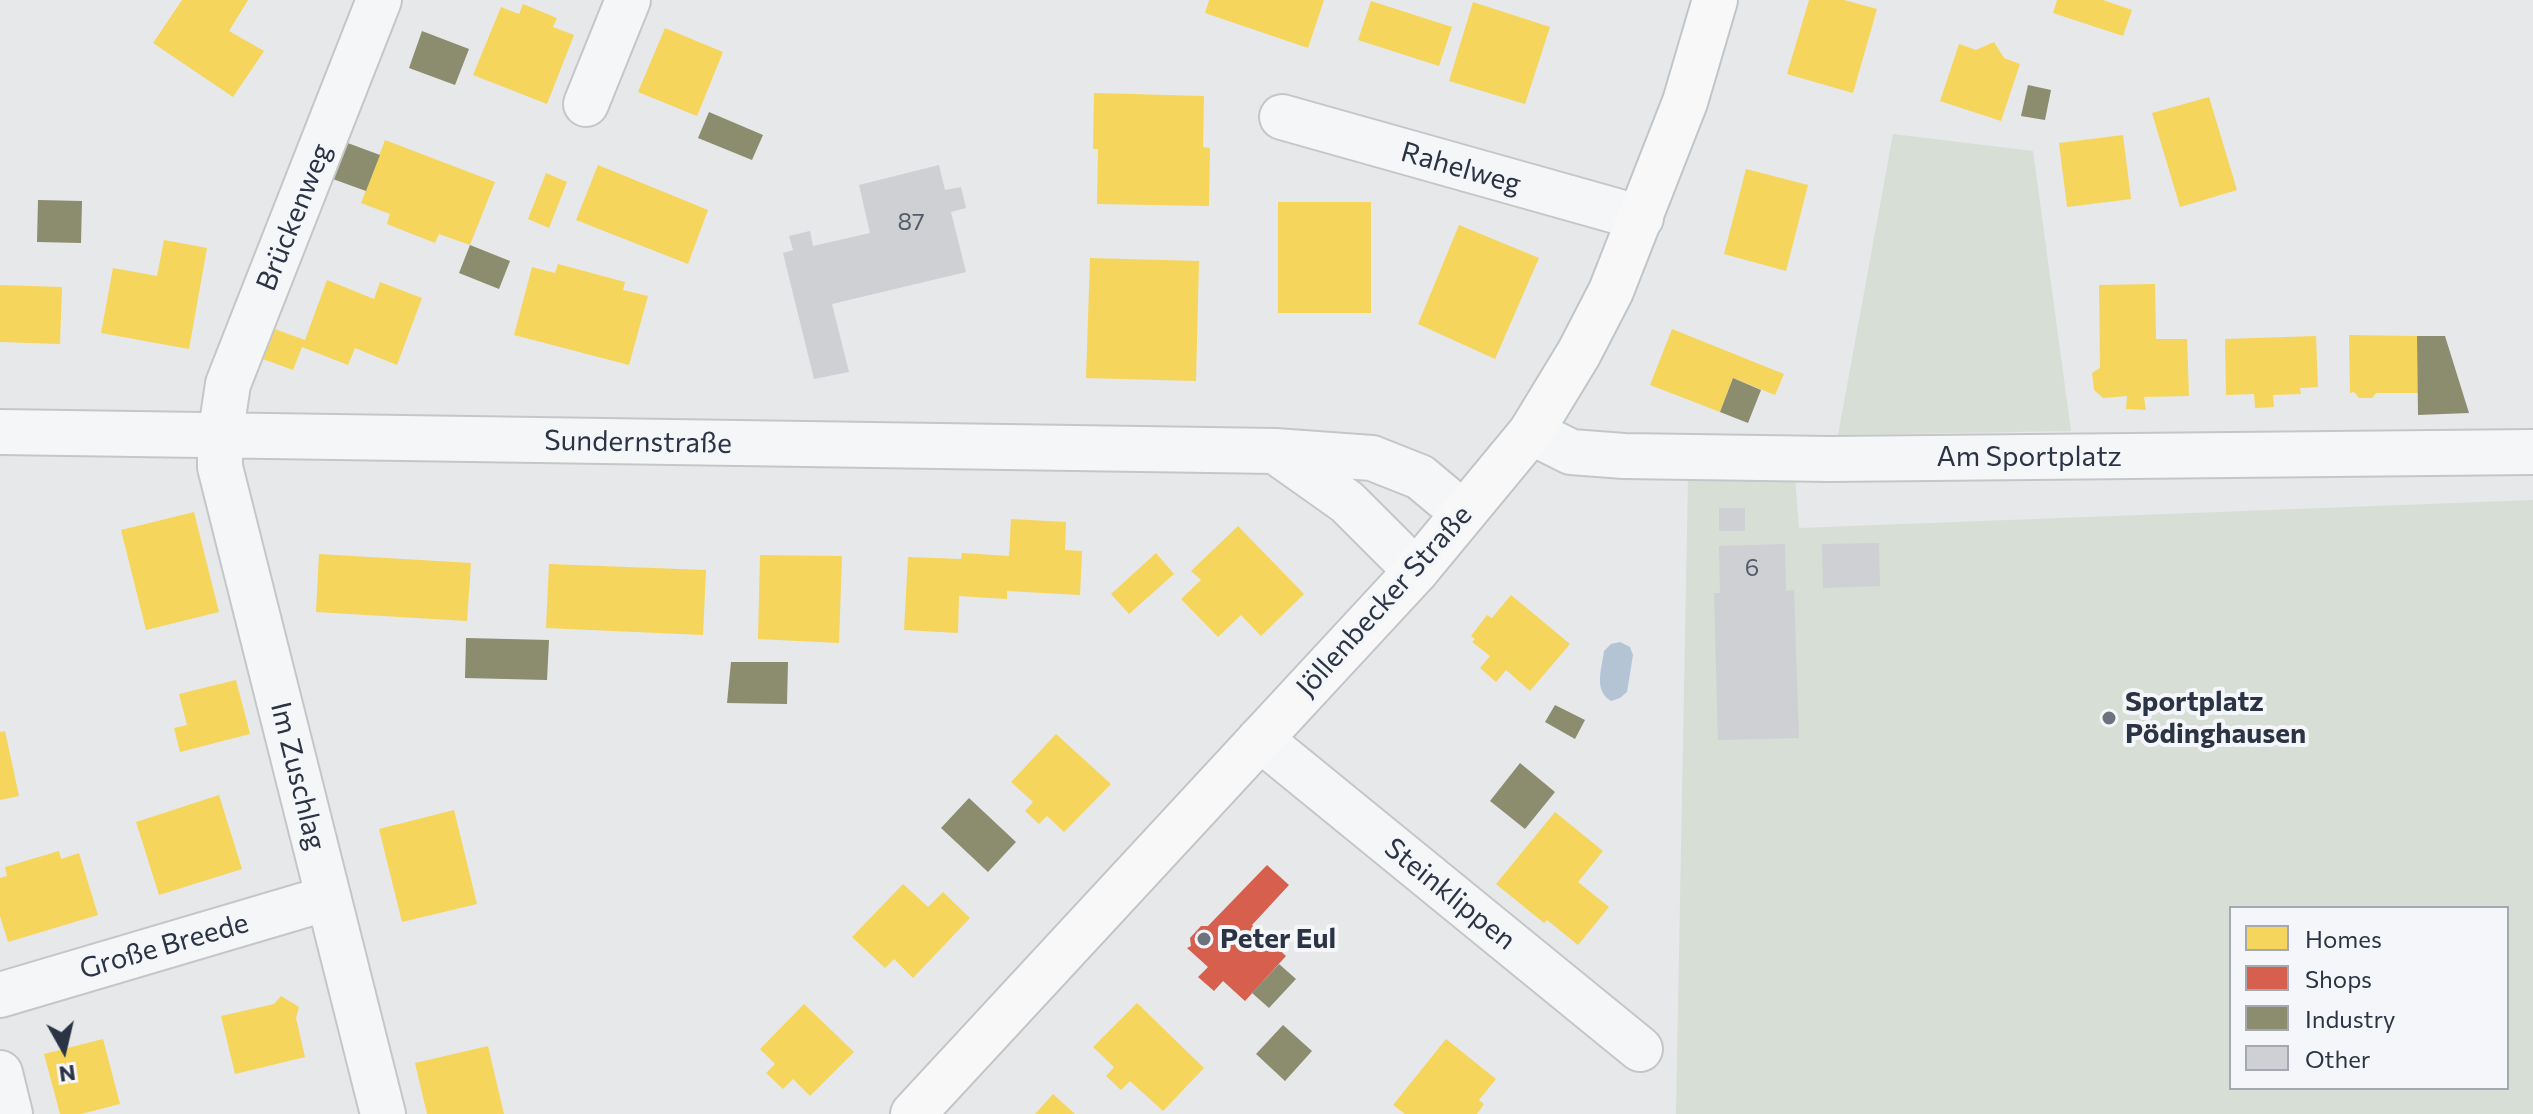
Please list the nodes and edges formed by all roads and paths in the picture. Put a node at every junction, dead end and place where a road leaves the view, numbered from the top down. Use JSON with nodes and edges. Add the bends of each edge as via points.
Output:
{"nodes":[{"id":1,"x":379,"y":0,"type":"edge"},
{"id":2,"x":628,"y":0,"type":"edge"},
{"id":3,"x":1715,"y":0,"type":"edge"},
{"id":4,"x":586,"y":104,"type":"dead end"},
{"id":5,"x":1282,"y":117,"type":"dead end"},
{"id":6,"x":1641,"y":218,"type":"junction"},
{"id":7,"x":0,"y":432,"type":"edge"},
{"id":8,"x":1531,"y":432,"type":"junction"},
{"id":9,"x":220,"y":437,"type":"junction"},
{"id":10,"x":1275,"y":451,"type":"junction"},
{"id":11,"x":2533,"y":452,"type":"edge"},
{"id":12,"x":1463,"y":513,"type":"junction"},
{"id":13,"x":1416,"y":571,"type":"junction"},
{"id":14,"x":1260,"y":739,"type":"junction"},
{"id":15,"x":328,"y":898,"type":"junction"},
{"id":16,"x":0,"y":995,"type":"edge"},
{"id":17,"x":1640,"y":1049,"type":"dead end"},
{"id":18,"x":0,"y":1073,"type":"edge"},
{"id":19,"x":10,"y":1114,"type":"edge"},
{"id":20,"x":383,"y":1114,"type":"edge"},
{"id":21,"x":913,"y":1114,"type":"edge"}],
"edges":[{"from":1,"to":9,"type":"street","name":"Brückenweg","via":[[228,384]]},
{"from":2,"to":4,"type":"street"},
{"from":3,"to":6,"type":"main road","name":"Jöllenbecker Straße","via":[[1685,102]]},
{"from":5,"to":6,"type":"street","name":"Rahelweg"},
{"from":6,"to":8,"type":"main road","name":"Jöllenbecker Straße","via":[[1611,291]]},
{"from":7,"to":9,"type":"street","name":"Sundernstraße"},
{"from":8,"to":11,"type":"street","name":"Am Sportplatz","via":[[1571,452],[1624,456]]},
{"from":8,"to":12,"type":"main road","name":"Jöllenbecker Straße"},
{"from":9,"to":10,"type":"street","name":"Sundernstraße"},
{"from":9,"to":15,"type":"street","name":"Im Zuschlag","via":[[220,467]]},
{"from":10,"to":12,"type":"street","name":"Sundernstraße","via":[[1372,458],[1420,477]]},
{"from":10,"to":13,"type":"street","via":[[1347,502]]},
{"from":12,"to":13,"type":"main road","name":"Jöllenbecker Straße"},
{"from":13,"to":14,"type":"main road","name":"Jöllenbecker Straße"},
{"from":14,"to":17,"type":"street","name":"Steinklippen"},
{"from":14,"to":21,"type":"main road","name":"Jöllenbecker Straße"},
{"from":15,"to":16,"type":"street","name":"Große Breede"},
{"from":15,"to":20,"type":"street","name":"Im Zuschlag"},
{"from":18,"to":19,"type":"street"}]}
